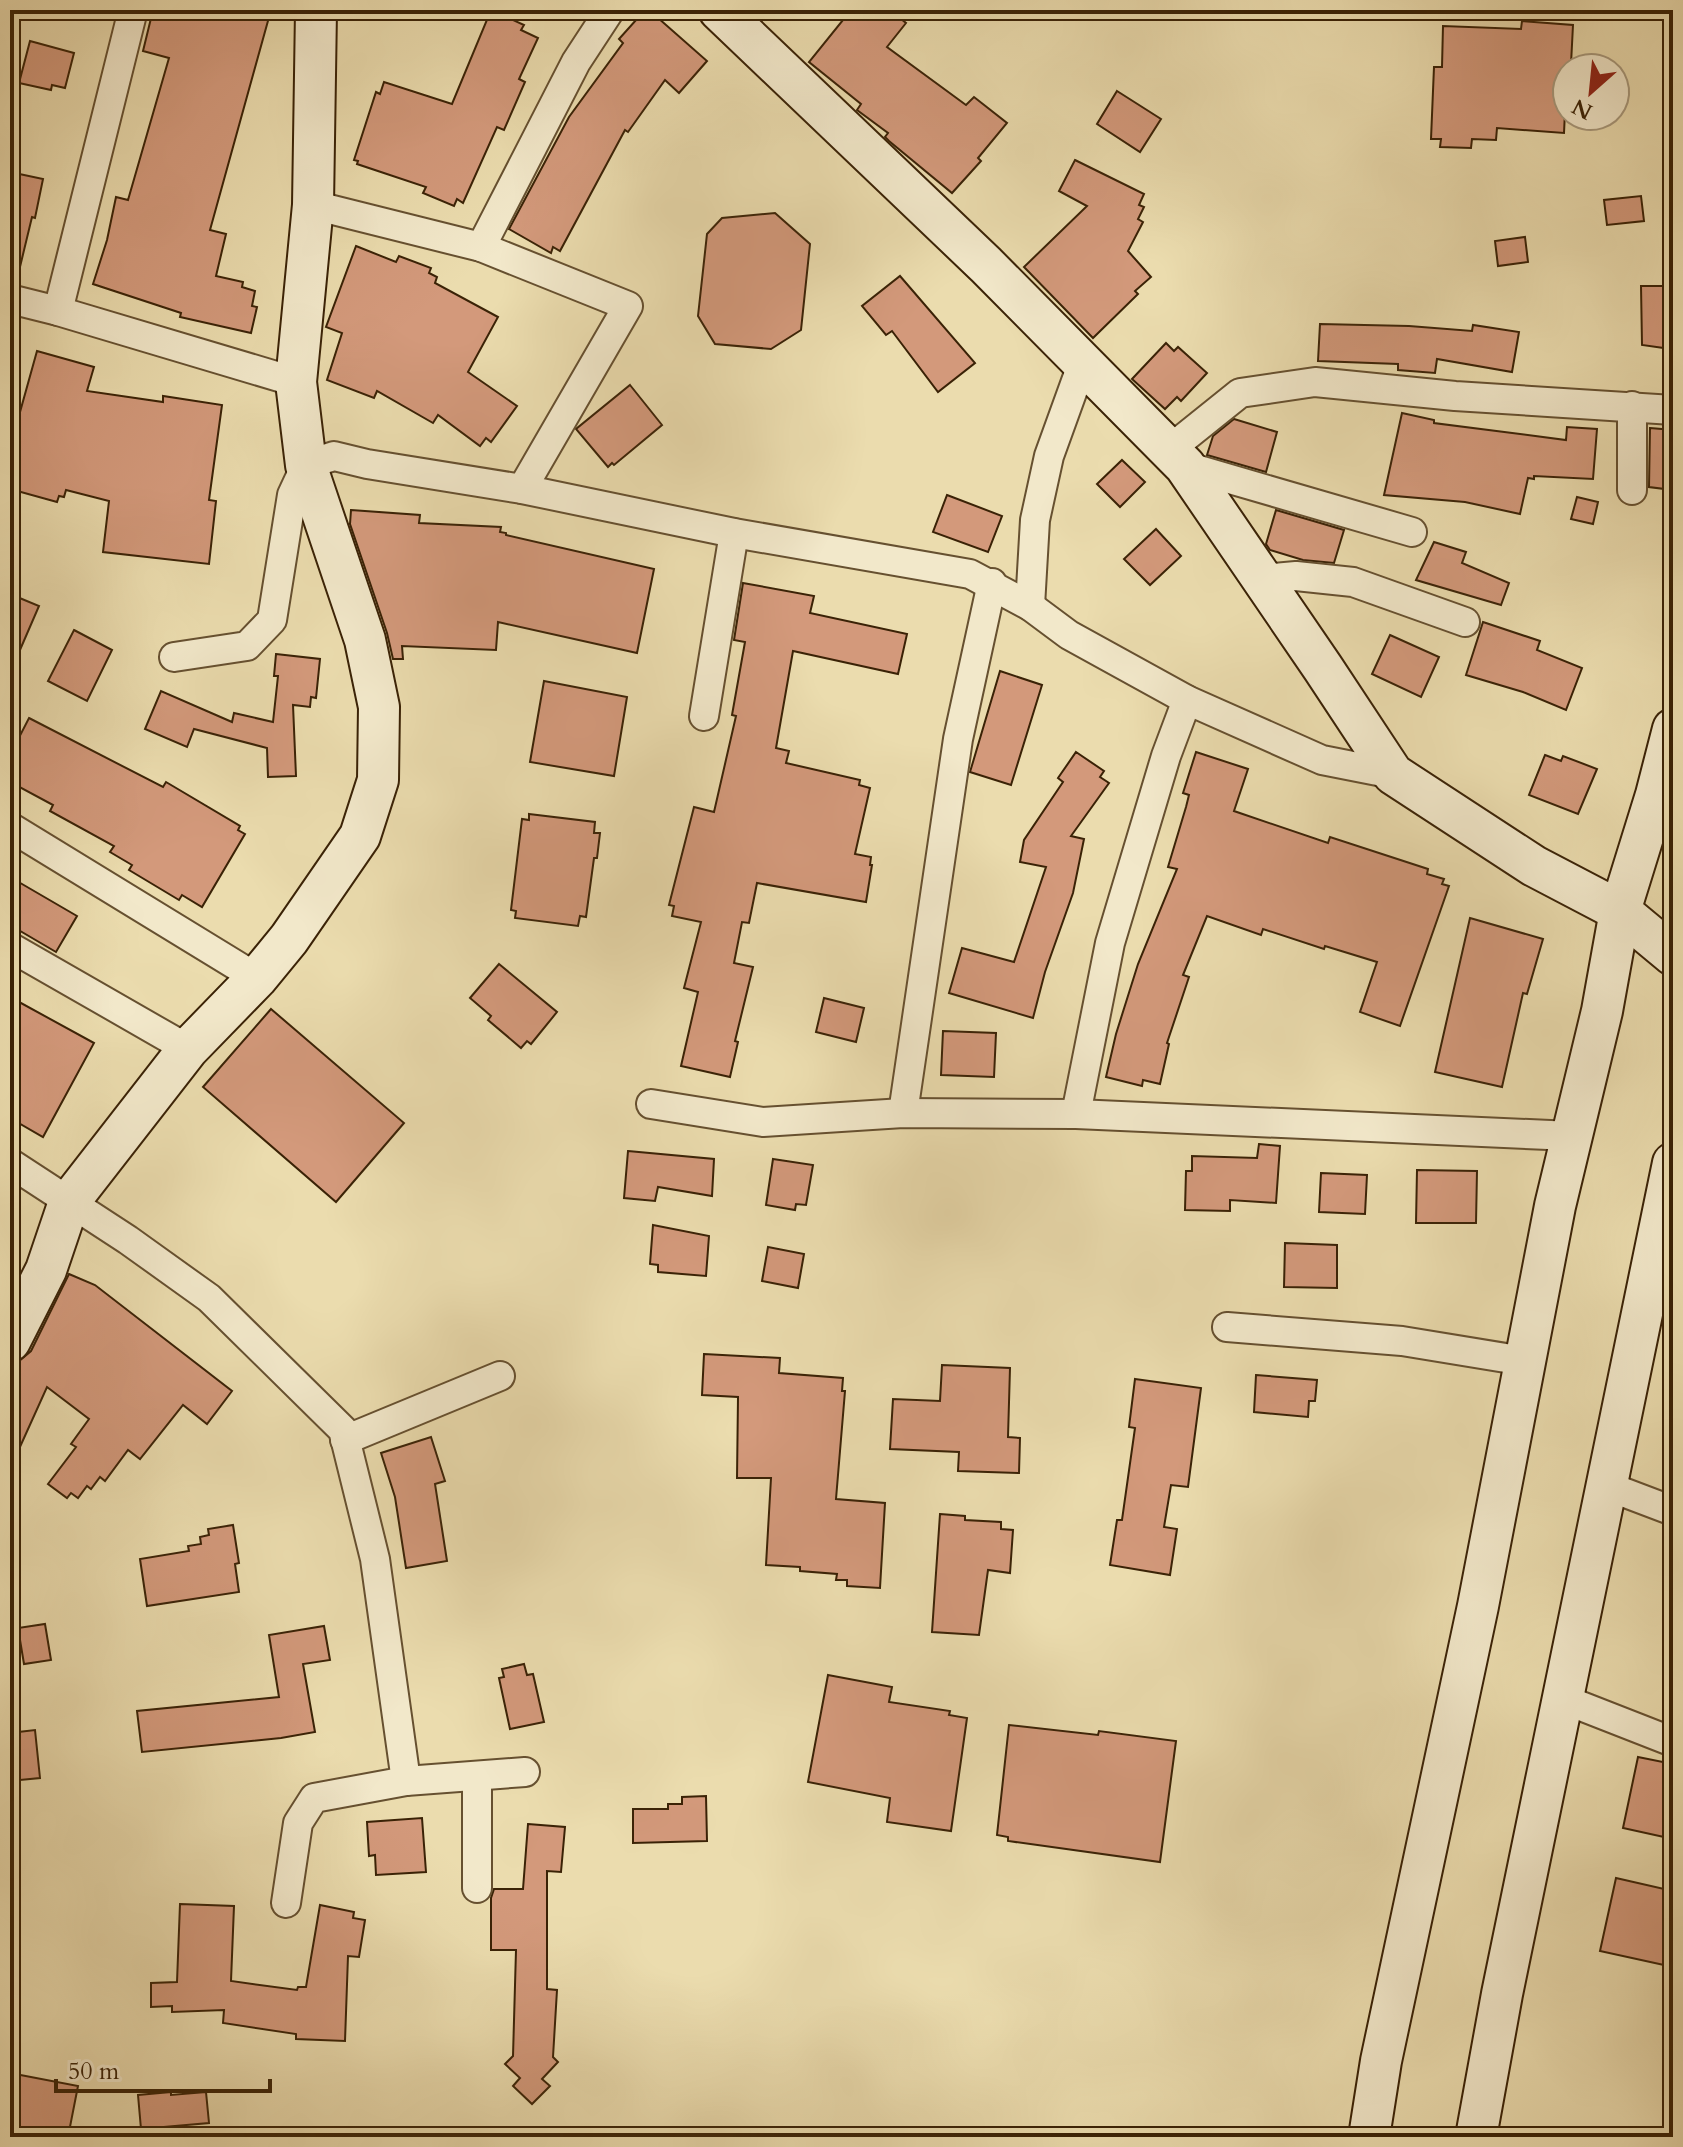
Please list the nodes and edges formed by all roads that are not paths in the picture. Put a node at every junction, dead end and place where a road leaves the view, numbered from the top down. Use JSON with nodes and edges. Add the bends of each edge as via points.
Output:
{"nodes":[{"id":1,"x":133,"y":10,"type":"edge"},
{"id":2,"x":316,"y":10,"type":"edge"},
{"id":3,"x":610,"y":10,"type":"edge"},
{"id":4,"x":719,"y":10,"type":"edge"},
{"id":5,"x":313,"y":205,"type":"junction"},
{"id":6,"x":481,"y":247,"type":"junction"},
{"id":7,"x":10,"y":299,"type":"edge"},
{"id":8,"x":58,"y":311,"type":"junction"},
{"id":9,"x":1083,"y":362,"type":"junction"},
{"id":10,"x":296,"y":382,"type":"junction"},
{"id":11,"x":1632,"y":406,"type":"junction"},
{"id":12,"x":1673,"y":410,"type":"edge"},
{"id":13,"x":1177,"y":458,"type":"junction"},
{"id":14,"x":306,"y":465,"type":"junction"},
{"id":15,"x":522,"y":489,"type":"junction"},
{"id":16,"x":1632,"y":490,"type":"dead end"},
{"id":17,"x":1412,"y":532,"type":"dead end"},
{"id":18,"x":734,"y":533,"type":"junction"},
{"id":19,"x":1263,"y":579,"type":"junction"},
{"id":20,"x":992,"y":583,"type":"junction"},
{"id":21,"x":1030,"y":606,"type":"junction"},
{"id":22,"x":1465,"y":622,"type":"dead end"},
{"id":23,"x":174,"y":657,"type":"dead end"},
{"id":24,"x":1187,"y":700,"type":"junction"},
{"id":25,"x":704,"y":716,"type":"dead end"},
{"id":26,"x":1673,"y":729,"type":"edge"},
{"id":27,"x":1393,"y":774,"type":"junction"},
{"id":28,"x":10,"y":827,"type":"edge"},
{"id":29,"x":1620,"y":911,"type":"junction"},
{"id":30,"x":10,"y":947,"type":"edge"},
{"id":31,"x":1673,"y":955,"type":"edge"},
{"id":32,"x":257,"y":978,"type":"junction"},
{"id":33,"x":188,"y":1049,"type":"junction"},
{"id":34,"x":651,"y":1104,"type":"dead end"},
{"id":35,"x":903,"y":1113,"type":"junction"},
{"id":36,"x":1076,"y":1114,"type":"junction"},
{"id":37,"x":1572,"y":1136,"type":"junction"},
{"id":38,"x":10,"y":1163,"type":"edge"},
{"id":39,"x":1673,"y":1163,"type":"edge"},
{"id":40,"x":69,"y":1202,"type":"junction"},
{"id":41,"x":1227,"y":1327,"type":"dead end"},
{"id":42,"x":10,"y":1341,"type":"edge"},
{"id":43,"x":1524,"y":1361,"type":"junction"},
{"id":44,"x":500,"y":1376,"type":"dead end"},
{"id":45,"x":345,"y":1440,"type":"junction"},
{"id":46,"x":1607,"y":1486,"type":"junction"},
{"id":47,"x":1673,"y":1511,"type":"edge"},
{"id":48,"x":1563,"y":1699,"type":"junction"},
{"id":49,"x":1673,"y":1742,"type":"edge"},
{"id":50,"x":525,"y":1772,"type":"dead end"},
{"id":51,"x":477,"y":1778,"type":"junction"},
{"id":52,"x":406,"y":1781,"type":"junction"},
{"id":53,"x":477,"y":1888,"type":"dead end"},
{"id":54,"x":286,"y":1903,"type":"dead end"},
{"id":55,"x":1369,"y":2137,"type":"edge"},
{"id":56,"x":1476,"y":2137,"type":"edge"}],
"edges":[{"from":1,"to":8,"type":"street"},
{"from":2,"to":5,"type":"main road"},
{"from":3,"to":6,"type":"street","via":[[576,62]]},
{"from":4,"to":9,"type":"main road"},
{"from":5,"to":6,"type":"street"},
{"from":5,"to":10,"type":"main road"},
{"from":6,"to":15,"type":"street","via":[[628,306]]},
{"from":7,"to":8,"type":"street"},
{"from":8,"to":10,"type":"street"},
{"from":9,"to":13,"type":"main road"},
{"from":9,"to":21,"type":"street","via":[[1049,456],[1035,520]]},
{"from":10,"to":14,"type":"main road"},
{"from":11,"to":12,"type":"street"},
{"from":11,"to":13,"type":"street","via":[[1315,382],[1240,393]]},
{"from":11,"to":16,"type":"street"},
{"from":13,"to":17,"type":"street"},
{"from":13,"to":19,"type":"main road"},
{"from":14,"to":15,"type":"street","via":[[334,456]]},
{"from":14,"to":23,"type":"street","via":[[292,495],[272,620],[247,646]]},
{"from":14,"to":32,"type":"main road","via":[[365,640],[379,707],[378,780],[360,836]]},
{"from":15,"to":18,"type":"street"},
{"from":18,"to":20,"type":"street","via":[[970,574]]},
{"from":18,"to":25,"type":"street"},
{"from":19,"to":22,"type":"street","via":[[1296,576],[1353,582]]},
{"from":19,"to":27,"type":"main road"},
{"from":20,"to":21,"type":"street"},
{"from":20,"to":35,"type":"street","via":[[958,739]]},
{"from":21,"to":24,"type":"street","via":[[1069,635]]},
{"from":24,"to":27,"type":"street","via":[[1322,760]]},
{"from":24,"to":36,"type":"street","via":[[1110,943]]},
{"from":26,"to":29,"type":"main road"},
{"from":27,"to":29,"type":"main road","via":[[1534,866]]},
{"from":28,"to":32,"type":"street"},
{"from":29,"to":31,"type":"main road"},
{"from":29,"to":37,"type":"main road"},
{"from":30,"to":33,"type":"street"},
{"from":32,"to":33,"type":"main road"},
{"from":33,"to":40,"type":"main road"},
{"from":34,"to":35,"type":"street","via":[[763,1122]]},
{"from":35,"to":36,"type":"street"},
{"from":36,"to":37,"type":"street"},
{"from":37,"to":43,"type":"main road"},
{"from":38,"to":40,"type":"street"},
{"from":39,"to":46,"type":"main road"},
{"from":40,"to":42,"type":"main road","via":[[46,1270]]},
{"from":40,"to":45,"type":"street","via":[[209,1298],[343,1430]]},
{"from":41,"to":43,"type":"street","via":[[1402,1341]]},
{"from":43,"to":55,"type":"main road"},
{"from":44,"to":45,"type":"street"},
{"from":45,"to":52,"type":"street","via":[[375,1559]]},
{"from":46,"to":47,"type":"street"},
{"from":46,"to":48,"type":"main road"},
{"from":48,"to":49,"type":"street"},
{"from":48,"to":56,"type":"main road"},
{"from":50,"to":51,"type":"street"},
{"from":51,"to":52,"type":"street"},
{"from":51,"to":53,"type":"street"},
{"from":52,"to":54,"type":"street","via":[[314,1798],[298,1823]]}]}
